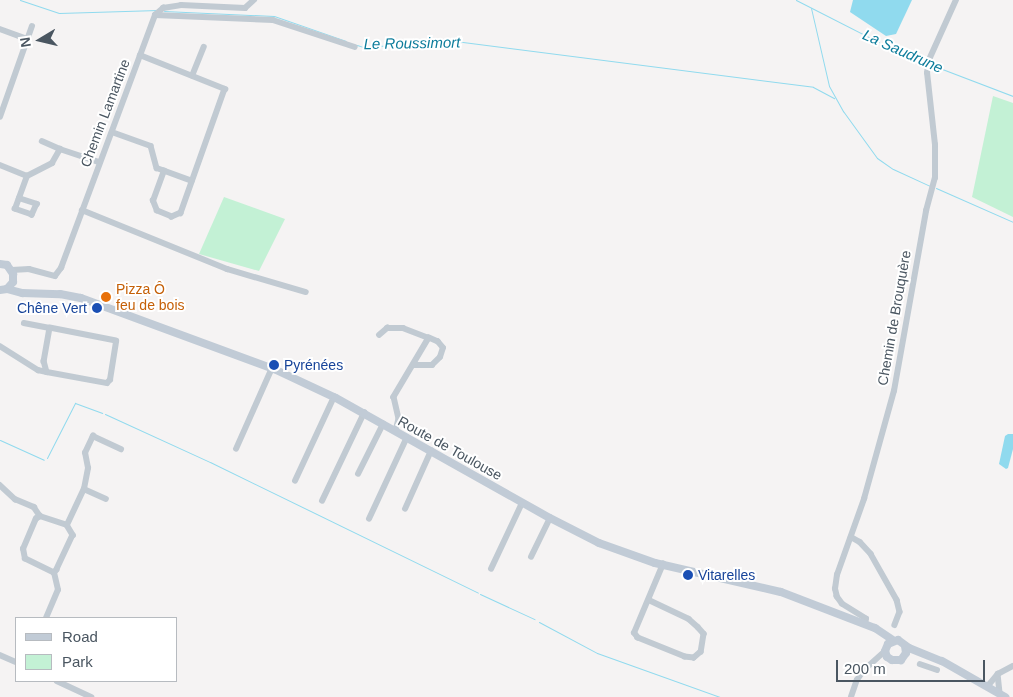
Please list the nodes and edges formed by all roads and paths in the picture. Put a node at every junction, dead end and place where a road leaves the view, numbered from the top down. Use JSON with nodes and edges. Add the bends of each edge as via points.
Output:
{"nodes":[{"id":1,"x":254,"y":0,"type":"edge"},
{"id":2,"x":956,"y":0,"type":"edge"},
{"id":3,"x":154,"y":15,"type":"junction"},
{"id":4,"x":32,"y":26,"type":"dead end"},
{"id":5,"x":0,"y":29,"type":"edge"},
{"id":6,"x":27,"y":39,"type":"junction"},
{"id":7,"x":204,"y":47,"type":"dead end"},
{"id":8,"x":355,"y":47,"type":"dead end"},
{"id":9,"x":140,"y":55,"type":"junction"},
{"id":10,"x":192,"y":76,"type":"junction"},
{"id":11,"x":0,"y":117,"type":"edge"},
{"id":12,"x":112,"y":132,"type":"junction"},
{"id":13,"x":42,"y":141,"type":"dead end"},
{"id":14,"x":60,"y":149,"type":"junction"},
{"id":15,"x":99,"y":162,"type":"junction"},
{"id":16,"x":0,"y":165,"type":"edge"},
{"id":17,"x":164,"y":171,"type":"junction"},
{"id":18,"x":27,"y":176,"type":"junction"},
{"id":19,"x":192,"y":181,"type":"junction"},
{"id":20,"x":19,"y":198,"type":"dead end"},
{"id":21,"x":82,"y":210,"type":"junction"},
{"id":22,"x":0,"y":264,"type":"edge"},
{"id":23,"x":12,"y":270,"type":"junction"},
{"id":24,"x":13,"y":282,"type":"junction"},
{"id":25,"x":3,"y":290,"type":"edge"},
{"id":26,"x":25,"y":292,"type":"junction"},
{"id":27,"x":306,"y":292,"type":"dead end"},
{"id":28,"x":24,"y":323,"type":"dead end"},
{"id":29,"x":50,"y":328,"type":"junction"},
{"id":30,"x":379,"y":335,"type":"dead end"},
{"id":31,"x":428,"y":338,"type":"junction"},
{"id":32,"x":0,"y":346,"type":"edge"},
{"id":33,"x":44,"y":361,"type":"junction"},
{"id":34,"x":414,"y":365,"type":"junction"},
{"id":35,"x":32,"y":367,"type":"junction"},
{"id":36,"x":272,"y":368,"type":"junction"},
{"id":37,"x":47,"y":372,"type":"junction"},
{"id":38,"x":334,"y":397,"type":"junction"},
{"id":39,"x":364,"y":413,"type":"junction"},
{"id":40,"x":383,"y":424,"type":"junction"},
{"id":41,"x":396,"y":431,"type":"junction"},
{"id":42,"x":407,"y":437,"type":"junction"},
{"id":43,"x":120,"y":449,"type":"dead end"},
{"id":44,"x":236,"y":450,"type":"dead end"},
{"id":45,"x":431,"y":451,"type":"junction"},
{"id":46,"x":358,"y":474,"type":"dead end"},
{"id":47,"x":295,"y":481,"type":"dead end"},
{"id":48,"x":0,"y":485,"type":"edge"},
{"id":49,"x":84,"y":489,"type":"junction"},
{"id":50,"x":106,"y":499,"type":"dead end"},
{"id":51,"x":322,"y":501,"type":"dead end"},
{"id":52,"x":522,"y":503,"type":"junction"},
{"id":53,"x":405,"y":509,"type":"dead end"},
{"id":54,"x":40,"y":516,"type":"junction"},
{"id":55,"x":550,"y":518,"type":"junction"},
{"id":56,"x":369,"y":519,"type":"dead end"},
{"id":57,"x":67,"y":525,"type":"junction"},
{"id":58,"x":851,"y":537,"type":"junction"},
{"id":59,"x":531,"y":557,"type":"dead end"},
{"id":60,"x":663,"y":564,"type":"junction"},
{"id":61,"x":491,"y":569,"type":"dead end"},
{"id":62,"x":54,"y":573,"type":"junction"},
{"id":63,"x":649,"y":600,"type":"junction"},
{"id":64,"x":46,"y":617,"type":"edge"},
{"id":65,"x":865,"y":624,"type":"junction"},
{"id":66,"x":895,"y":625,"type":"dead end"},
{"id":67,"x":888,"y":646,"type":"junction"},
{"id":68,"x":905,"y":646,"type":"junction"},
{"id":69,"x":0,"y":655,"type":"edge"},
{"id":70,"x":905,"y":656,"type":"junction"},
{"id":71,"x":933,"y":658,"type":"junction"},
{"id":72,"x":889,"y":659,"type":"junction"},
{"id":73,"x":15,"y":662,"type":"edge"},
{"id":74,"x":868,"y":664,"type":"junction"},
{"id":75,"x":920,"y":664,"type":"dead end"},
{"id":76,"x":1013,"y":666,"type":"edge"},
{"id":77,"x":937,"y":670,"type":"dead end"},
{"id":78,"x":998,"y":674,"type":"junction"},
{"id":79,"x":58,"y":682,"type":"edge"},
{"id":80,"x":988,"y":687,"type":"junction"},
{"id":81,"x":1003,"y":696,"type":"edge"},
{"id":82,"x":91,"y":697,"type":"edge"},
{"id":83,"x":851,"y":697,"type":"edge"}],
"edges":[{"from":1,"to":3,"type":"street","via":[[244,8],[181,5],[163,8]]},
{"from":2,"to":58,"type":"street","name":"Chemin de Brouquère","via":[[926,73],[935,145],[935,178],[926,211],[894,391]]},
{"from":3,"to":8,"type":"street","via":[[273,20]]},
{"from":3,"to":9,"type":"street","name":"Chemin Lamartine"},
{"from":4,"to":6,"type":"street"},
{"from":5,"to":6,"type":"street"},
{"from":6,"to":11,"type":"street"},
{"from":7,"to":10,"type":"street"},
{"from":9,"to":10,"type":"street"},
{"from":9,"to":12,"type":"street","name":"Chemin Lamartine"},
{"from":10,"to":19,"type":"street","via":[[225,90]]},
{"from":12,"to":15,"type":"street","name":"Chemin Lamartine"},
{"from":12,"to":17,"type":"street","via":[[151,146],[157,168]]},
{"from":13,"to":14,"type":"street"},
{"from":14,"to":15,"type":"street"},
{"from":14,"to":18,"type":"street","via":[[52,163]]},
{"from":15,"to":21,"type":"street","name":"Chemin Lamartine"},
{"from":16,"to":18,"type":"street"},
{"from":17,"to":19,"type":"street"},
{"from":17,"to":19,"type":"street","via":[[153,201],[157,211],[172,217],[181,213]]},
{"from":18,"to":20,"type":"street"},
{"from":21,"to":23,"type":"street","name":"Chemin Lamartine","via":[[61,268],[54,276],[29,269]]},
{"from":21,"to":27,"type":"street","via":[[227,269]]},
{"from":22,"to":23,"type":"main road"},
{"from":23,"to":24,"type":"main road"},
{"from":24,"to":25,"type":"main road"},
{"from":24,"to":26,"type":"main road"},
{"from":25,"to":26,"type":"main road","name":"Route de Toulouse"},
{"from":26,"to":36,"type":"main road","name":"Route de Toulouse","via":[[81,298]]},
{"from":28,"to":29,"type":"street"},
{"from":29,"to":33,"type":"street"},
{"from":29,"to":37,"type":"street","via":[[116,341],[107,383]]},
{"from":30,"to":31,"type":"street","via":[[387,328],[403,328]]},
{"from":31,"to":34,"type":"street"},
{"from":31,"to":34,"type":"street","via":[[443,348],[440,357],[432,365]]},
{"from":32,"to":35,"type":"street"},
{"from":33,"to":35,"type":"street"},
{"from":33,"to":37,"type":"street"},
{"from":34,"to":41,"type":"street","via":[[394,397],[399,419]]},
{"from":35,"to":37,"type":"street"},
{"from":36,"to":38,"type":"main road","name":"Route de Toulouse"},
{"from":36,"to":44,"type":"street"},
{"from":38,"to":39,"type":"main road","name":"Route de Toulouse"},
{"from":38,"to":47,"type":"street"},
{"from":39,"to":40,"type":"main road","name":"Route de Toulouse"},
{"from":39,"to":51,"type":"street"},
{"from":40,"to":41,"type":"main road","name":"Route de Toulouse"},
{"from":40,"to":46,"type":"street"},
{"from":41,"to":42,"type":"main road","name":"Route de Toulouse"},
{"from":42,"to":45,"type":"main road","name":"Route de Toulouse"},
{"from":42,"to":56,"type":"street"},
{"from":43,"to":49,"type":"street","via":[[92,436],[85,453],[88,468]]},
{"from":45,"to":52,"type":"main road","name":"Route de Toulouse"},
{"from":45,"to":53,"type":"street"},
{"from":48,"to":54,"type":"street","via":[[14,498],[34,507]]},
{"from":49,"to":50,"type":"street"},
{"from":49,"to":57,"type":"street"},
{"from":52,"to":55,"type":"main road","name":"Route de Toulouse"},
{"from":52,"to":61,"type":"street"},
{"from":54,"to":57,"type":"street"},
{"from":54,"to":62,"type":"street","via":[[23,549],[25,559]]},
{"from":55,"to":59,"type":"street"},
{"from":55,"to":60,"type":"main road","name":"Route de Toulouse","via":[[599,543]]},
{"from":57,"to":62,"type":"street","via":[[73,535]]},
{"from":58,"to":65,"type":"street","name":"Chemin de Brouquère","via":[[835,589],[842,604],[866,619]]},
{"from":58,"to":66,"type":"street","via":[[871,554],[897,600],[900,612]]},
{"from":60,"to":63,"type":"street"},
{"from":60,"to":65,"type":"main road","name":"Route de Toulouse","via":[[781,592]]},
{"from":62,"to":64,"type":"street","via":[[58,590]]},
{"from":63,"to":63,"type":"street","via":[[689,619],[698,627],[704,634],[701,652],[694,658],[685,657],[638,638],[634,633]]},
{"from":65,"to":67,"type":"main road","name":"Route de Toulouse","via":[[876,628]]},
{"from":67,"to":68,"type":"main road","via":[[901,641]]},
{"from":67,"to":72,"type":"main road"},
{"from":67,"to":74,"type":"street"},
{"from":68,"to":70,"type":"main road"},
{"from":68,"to":71,"type":"main road"},
{"from":69,"to":73,"type":"street"},
{"from":70,"to":71,"type":"main road"},
{"from":70,"to":72,"type":"main road","via":[[898,661]]},
{"from":71,"to":80,"type":"main road"},
{"from":72,"to":74,"type":"street"},
{"from":74,"to":83,"type":"street"},
{"from":75,"to":77,"type":"street"},
{"from":76,"to":78,"type":"street"},
{"from":78,"to":80,"type":"street"},
{"from":78,"to":81,"type":"street"},
{"from":79,"to":82,"type":"street"},
{"from":80,"to":81,"type":"main road"}]}
